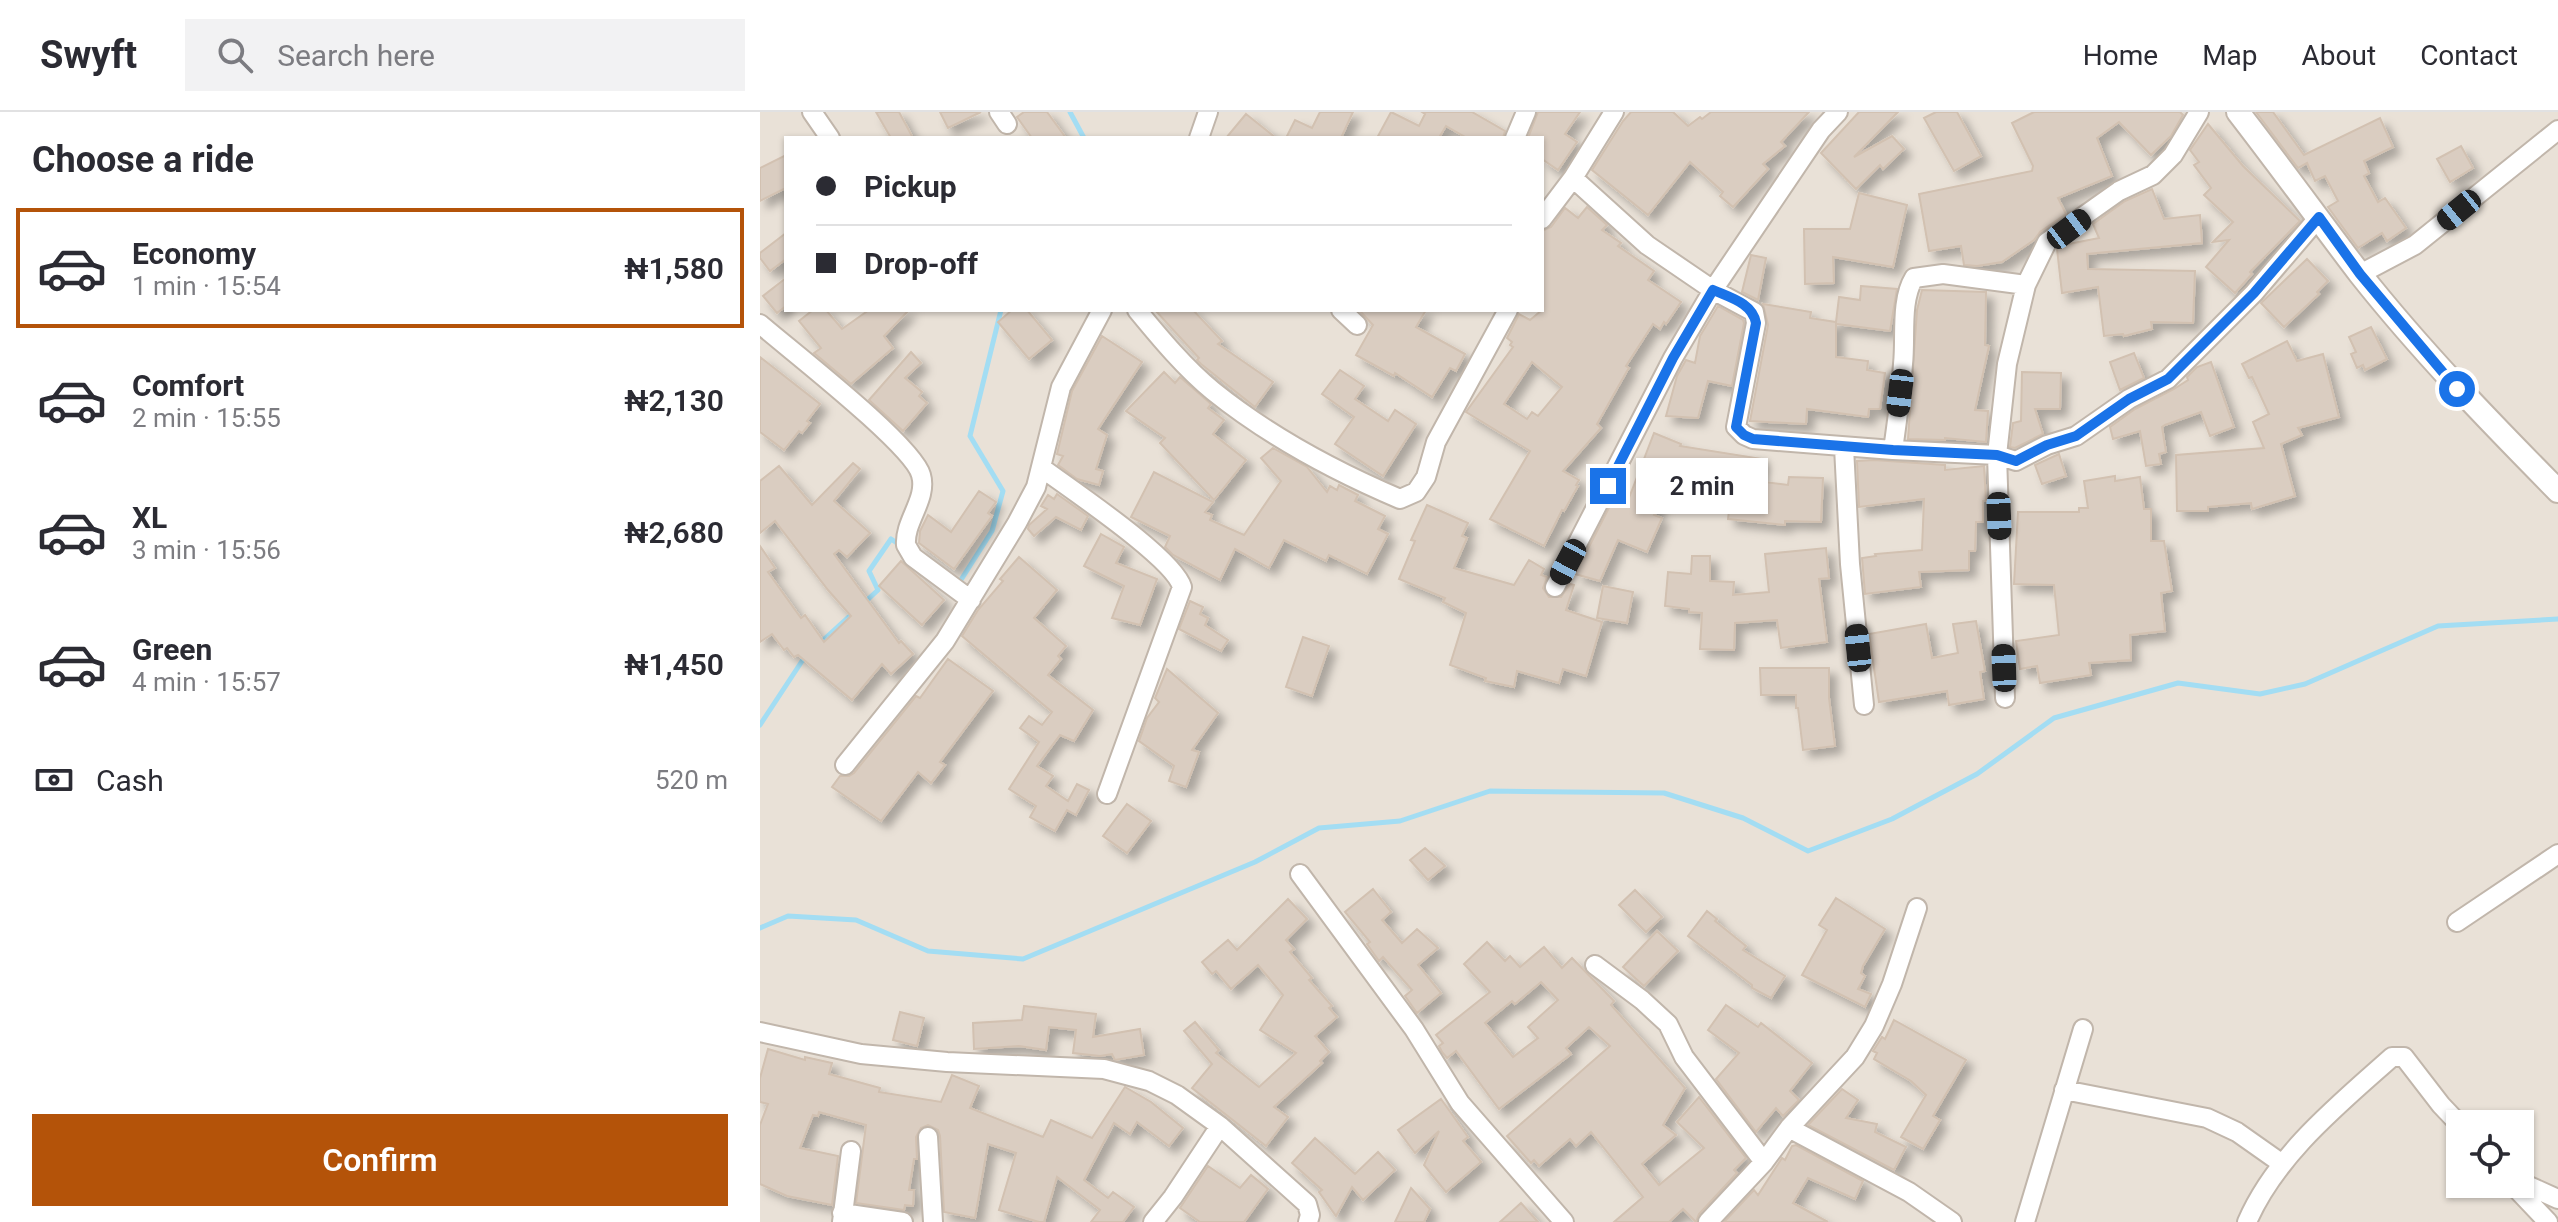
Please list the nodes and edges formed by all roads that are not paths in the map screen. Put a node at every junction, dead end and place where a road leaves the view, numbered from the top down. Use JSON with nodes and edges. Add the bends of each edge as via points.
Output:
{"nodes":[{"id":1,"x":812,"y":112,"type":"edge"},
{"id":2,"x":1208,"y":112,"type":"edge"},
{"id":3,"x":1526,"y":112,"type":"edge"},
{"id":4,"x":1614,"y":112,"type":"edge"},
{"id":5,"x":1838,"y":112,"type":"edge"},
{"id":6,"x":2199,"y":112,"type":"edge"},
{"id":7,"x":2238,"y":112,"type":"edge"},
{"id":8,"x":2558,"y":130,"type":"edge"},
{"id":9,"x":829,"y":136,"type":"edge"},
{"id":10,"x":1200,"y":136,"type":"edge"},
{"id":11,"x":1516,"y":136,"type":"edge"},
{"id":12,"x":1573,"y":178,"type":"junction"},
{"id":13,"x":1544,"y":216,"type":"edge"},
{"id":14,"x":2319,"y":217,"type":"junction"},
{"id":15,"x":2360,"y":274,"type":"junction"},
{"id":16,"x":2026,"y":285,"type":"junction"},
{"id":17,"x":1713,"y":290,"type":"junction"},
{"id":18,"x":1101,"y":312,"type":"edge"},
{"id":19,"x":1139,"y":312,"type":"edge"},
{"id":20,"x":1343,"y":312,"type":"edge"},
{"id":21,"x":1507,"y":312,"type":"edge"},
{"id":22,"x":760,"y":324,"type":"edge"},
{"id":23,"x":1357,"y":325,"type":"dead end"},
{"id":24,"x":1844,"y":447,"type":"junction"},
{"id":25,"x":1893,"y":450,"type":"junction"},
{"id":26,"x":1997,"y":455,"type":"junction"},
{"id":27,"x":1042,"y":468,"type":"junction"},
{"id":28,"x":2558,"y":491,"type":"edge"},
{"id":29,"x":1555,"y":587,"type":"dead end"},
{"id":30,"x":971,"y":600,"type":"junction"},
{"id":31,"x":2005,"y":698,"type":"dead end"},
{"id":32,"x":1864,"y":705,"type":"dead end"},
{"id":33,"x":845,"y":765,"type":"dead end"},
{"id":34,"x":1107,"y":794,"type":"dead end"},
{"id":35,"x":2558,"y":854,"type":"edge"},
{"id":36,"x":1300,"y":874,"type":"dead end"},
{"id":37,"x":1917,"y":908,"type":"dead end"},
{"id":38,"x":2457,"y":922,"type":"dead end"},
{"id":39,"x":1595,"y":965,"type":"dead end"},
{"id":40,"x":2083,"y":1029,"type":"dead end"},
{"id":41,"x":760,"y":1032,"type":"edge"},
{"id":42,"x":2064,"y":1090,"type":"junction"},
{"id":43,"x":2446,"y":1110,"type":"edge"},
{"id":44,"x":1220,"y":1126,"type":"junction"},
{"id":45,"x":1789,"y":1128,"type":"junction"},
{"id":46,"x":928,"y":1137,"type":"dead end"},
{"id":47,"x":851,"y":1151,"type":"dead end"},
{"id":48,"x":1764,"y":1162,"type":"junction"},
{"id":49,"x":2281,"y":1163,"type":"junction"},
{"id":50,"x":2534,"y":1188,"type":"edge"},
{"id":51,"x":2527,"y":1198,"type":"edge"},
{"id":52,"x":2558,"y":1199,"type":"edge"},
{"id":53,"x":842,"y":1218,"type":"edge"},
{"id":54,"x":2549,"y":1218,"type":"edge"},
{"id":55,"x":903,"y":1222,"type":"edge"},
{"id":56,"x":933,"y":1222,"type":"edge"},
{"id":57,"x":1153,"y":1222,"type":"edge"},
{"id":58,"x":1308,"y":1222,"type":"edge"},
{"id":59,"x":1564,"y":1222,"type":"edge"},
{"id":60,"x":1708,"y":1222,"type":"edge"},
{"id":61,"x":1952,"y":1222,"type":"edge"},
{"id":62,"x":2025,"y":1222,"type":"edge"},
{"id":63,"x":2247,"y":1222,"type":"edge"}],
"edges":[{"from":1,"to":9,"type":"street"},
{"from":2,"to":10,"type":"street"},
{"from":3,"to":11,"type":"street"},
{"from":4,"to":12,"type":"street"},
{"from":5,"to":17,"type":"street"},
{"from":6,"to":16,"type":"street","via":[[2173,155],[2153,175],[2119,191],[2047,242]]},
{"from":7,"to":14,"type":"street"},
{"from":8,"to":15,"type":"street","via":[[2415,245]]},
{"from":12,"to":13,"type":"street"},
{"from":12,"to":17,"type":"street","via":[[1647,245]]},
{"from":14,"to":15,"type":"street"},
{"from":14,"to":26,"type":"street","via":[[2254,293],[2168,379],[2076,436],[2016,461]]},
{"from":15,"to":28,"type":"street","via":[[2457,389]]},
{"from":16,"to":25,"type":"street","via":[[1943,274],[1914,278],[1907,302]]},
{"from":16,"to":26,"type":"street","via":[[2007,364]]},
{"from":17,"to":24,"type":"street","via":[[1751,309],[1756,323],[1739,432],[1753,439]]},
{"from":17,"to":29,"type":"street"},
{"from":18,"to":27,"type":"street","via":[[1061,387]]},
{"from":19,"to":21,"type":"street","via":[[1211,390],[1250,418],[1288,444],[1400,499],[1416,492],[1426,477],[1436,442]]},
{"from":20,"to":23,"type":"street"},
{"from":22,"to":30,"type":"street","via":[[917,464],[923,487],[906,545],[913,557]]},
{"from":24,"to":25,"type":"street"},
{"from":24,"to":32,"type":"street"},
{"from":25,"to":26,"type":"street"},
{"from":26,"to":31,"type":"street"},
{"from":27,"to":30,"type":"street","via":[[1017,523]]},
{"from":27,"to":34,"type":"street","via":[[1142,543],[1176,574],[1182,587]]},
{"from":30,"to":33,"type":"street","via":[[945,641]]},
{"from":35,"to":38,"type":"street"},
{"from":36,"to":59,"type":"street","via":[[1414,1029],[1460,1103]]},
{"from":37,"to":45,"type":"street","via":[[1874,1026],[1855,1057]]},
{"from":39,"to":48,"type":"street","via":[[1668,1024],[1684,1057]]},
{"from":40,"to":42,"type":"street"},
{"from":41,"to":44,"type":"street","via":[[861,1054],[1104,1069],[1149,1081]]},
{"from":42,"to":49,"type":"street","via":[[2207,1118]]},
{"from":42,"to":62,"type":"street"},
{"from":43,"to":49,"type":"street","via":[[2409,1063],[2392,1057]]},
{"from":44,"to":57,"type":"street"},
{"from":44,"to":58,"type":"street","via":[[1307,1204]]},
{"from":45,"to":48,"type":"street"},
{"from":45,"to":61,"type":"street","via":[[1909,1192]]},
{"from":46,"to":56,"type":"street"},
{"from":47,"to":53,"type":"street"},
{"from":48,"to":60,"type":"street"},
{"from":49,"to":63,"type":"street"},
{"from":50,"to":52,"type":"street"},
{"from":51,"to":54,"type":"street"},
{"from":53,"to":55,"type":"street"}]}
